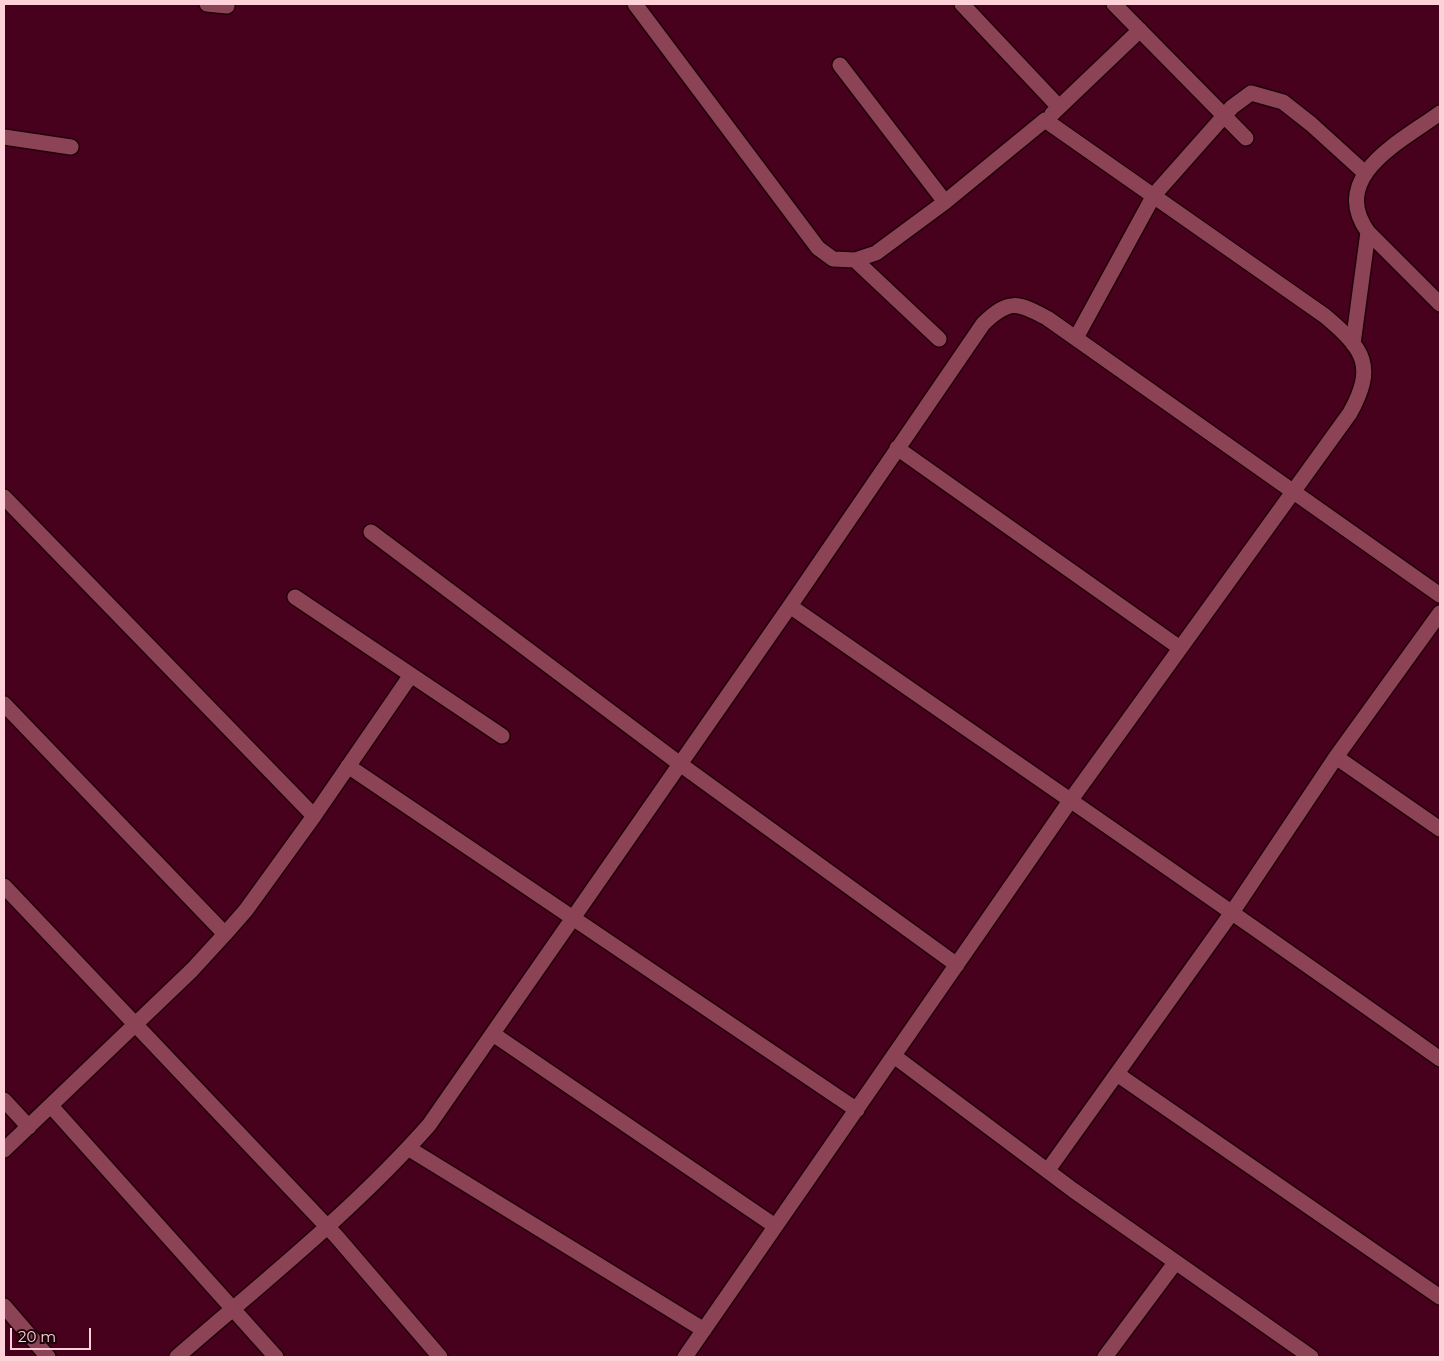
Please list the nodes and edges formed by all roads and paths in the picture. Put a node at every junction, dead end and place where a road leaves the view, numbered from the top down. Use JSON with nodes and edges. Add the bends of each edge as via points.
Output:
{"nodes":[{"id":1,"x":208,"y":4,"type":"edge"},
{"id":2,"x":635,"y":4,"type":"edge"},
{"id":3,"x":962,"y":4,"type":"edge"},
{"id":4,"x":1114,"y":4,"type":"edge"},
{"id":5,"x":227,"y":6,"type":"dead end"},
{"id":6,"x":1140,"y":30,"type":"junction"},
{"id":7,"x":840,"y":65,"type":"dead end"},
{"id":8,"x":1059,"y":107,"type":"junction"},
{"id":9,"x":1440,"y":113,"type":"edge"},
{"id":10,"x":1225,"y":116,"type":"junction"},
{"id":11,"x":1045,"y":120,"type":"junction"},
{"id":12,"x":4,"y":137,"type":"edge"},
{"id":13,"x":1246,"y":138,"type":"dead end"},
{"id":14,"x":71,"y":147,"type":"dead end"},
{"id":15,"x":1365,"y":173,"type":"junction"},
{"id":16,"x":1154,"y":195,"type":"junction"},
{"id":17,"x":945,"y":202,"type":"junction"},
{"id":18,"x":1368,"y":232,"type":"junction"},
{"id":19,"x":855,"y":260,"type":"junction"},
{"id":20,"x":1440,"y":304,"type":"edge"},
{"id":21,"x":1076,"y":338,"type":"junction"},
{"id":22,"x":939,"y":339,"type":"dead end"},
{"id":23,"x":1353,"y":344,"type":"junction"},
{"id":24,"x":898,"y":448,"type":"junction"},
{"id":25,"x":1293,"y":490,"type":"junction"},
{"id":26,"x":4,"y":497,"type":"edge"},
{"id":27,"x":371,"y":532,"type":"dead end"},
{"id":28,"x":1440,"y":595,"type":"edge"},
{"id":29,"x":295,"y":597,"type":"dead end"},
{"id":30,"x":790,"y":606,"type":"junction"},
{"id":31,"x":1440,"y":613,"type":"edge"},
{"id":32,"x":1180,"y":648,"type":"junction"},
{"id":33,"x":411,"y":675,"type":"junction"},
{"id":34,"x":4,"y":704,"type":"edge"},
{"id":35,"x":502,"y":736,"type":"dead end"},
{"id":36,"x":1336,"y":757,"type":"junction"},
{"id":37,"x":680,"y":764,"type":"junction"},
{"id":38,"x":348,"y":766,"type":"junction"},
{"id":39,"x":1070,"y":801,"type":"junction"},
{"id":40,"x":314,"y":816,"type":"junction"},
{"id":41,"x":1440,"y":829,"type":"edge"},
{"id":42,"x":4,"y":886,"type":"edge"},
{"id":43,"x":1233,"y":911,"type":"junction"},
{"id":44,"x":573,"y":919,"type":"junction"},
{"id":45,"x":225,"y":934,"type":"junction"},
{"id":46,"x":957,"y":965,"type":"junction"},
{"id":47,"x":135,"y":1024,"type":"junction"},
{"id":48,"x":493,"y":1034,"type":"junction"},
{"id":49,"x":894,"y":1056,"type":"junction"},
{"id":50,"x":1440,"y":1059,"type":"edge"},
{"id":51,"x":1117,"y":1074,"type":"junction"},
{"id":52,"x":4,"y":1100,"type":"edge"},
{"id":53,"x":51,"y":1106,"type":"junction"},
{"id":54,"x":856,"y":1110,"type":"junction"},
{"id":55,"x":29,"y":1127,"type":"junction"},
{"id":56,"x":408,"y":1148,"type":"junction"},
{"id":57,"x":4,"y":1150,"type":"edge"},
{"id":58,"x":1048,"y":1170,"type":"junction"},
{"id":59,"x":775,"y":1226,"type":"junction"},
{"id":60,"x":327,"y":1227,"type":"junction"},
{"id":61,"x":1175,"y":1263,"type":"junction"},
{"id":62,"x":1440,"y":1297,"type":"edge"},
{"id":63,"x":4,"y":1306,"type":"edge"},
{"id":64,"x":232,"y":1309,"type":"junction"},
{"id":65,"x":704,"y":1330,"type":"junction"},
{"id":66,"x":48,"y":1357,"type":"edge"},
{"id":67,"x":177,"y":1357,"type":"edge"},
{"id":68,"x":276,"y":1357,"type":"edge"},
{"id":69,"x":440,"y":1357,"type":"edge"},
{"id":70,"x":685,"y":1357,"type":"edge"},
{"id":71,"x":1106,"y":1357,"type":"edge"},
{"id":72,"x":1312,"y":1357,"type":"edge"}],
"edges":[{"from":1,"to":5,"type":"street"},
{"from":2,"to":19,"type":"street","via":[[818,248],[833,259]]},
{"from":3,"to":8,"type":"street"},
{"from":4,"to":6,"type":"street"},
{"from":6,"to":8,"type":"street"},
{"from":6,"to":10,"type":"street"},
{"from":7,"to":17,"type":"street"},
{"from":8,"to":11,"type":"street"},
{"from":9,"to":15,"type":"street","via":[[1376,160]]},
{"from":10,"to":13,"type":"street"},
{"from":10,"to":15,"type":"street","via":[[1251,94],[1283,102]]},
{"from":10,"to":16,"type":"street"},
{"from":11,"to":16,"type":"street"},
{"from":11,"to":17,"type":"street"},
{"from":12,"to":14,"type":"street"},
{"from":15,"to":18,"type":"street","via":[[1355,201]]},
{"from":16,"to":21,"type":"street"},
{"from":16,"to":23,"type":"street","via":[[1324,316]]},
{"from":17,"to":19,"type":"street","via":[[876,253]]},
{"from":18,"to":20,"type":"street"},
{"from":18,"to":23,"type":"street"},
{"from":19,"to":22,"type":"street"},
{"from":21,"to":24,"type":"street","via":[[1026,307],[1009,305],[1000,308],[983,324]]},
{"from":21,"to":25,"type":"street"},
{"from":23,"to":25,"type":"street","via":[[1361,355],[1364,368],[1360,395]]},
{"from":24,"to":30,"type":"street"},
{"from":24,"to":32,"type":"street"},
{"from":25,"to":28,"type":"street"},
{"from":25,"to":32,"type":"street"},
{"from":26,"to":40,"type":"street"},
{"from":27,"to":37,"type":"street"},
{"from":29,"to":33,"type":"street"},
{"from":30,"to":37,"type":"street"},
{"from":30,"to":39,"type":"street"},
{"from":31,"to":36,"type":"street"},
{"from":32,"to":39,"type":"street"},
{"from":33,"to":35,"type":"street"},
{"from":33,"to":38,"type":"street"},
{"from":34,"to":45,"type":"street"},
{"from":36,"to":41,"type":"street"},
{"from":36,"to":43,"type":"street"},
{"from":37,"to":44,"type":"street"},
{"from":37,"to":46,"type":"street"},
{"from":38,"to":40,"type":"street"},
{"from":38,"to":44,"type":"street"},
{"from":39,"to":43,"type":"street"},
{"from":39,"to":46,"type":"street"},
{"from":40,"to":45,"type":"street"},
{"from":42,"to":47,"type":"street"},
{"from":43,"to":50,"type":"street"},
{"from":43,"to":51,"type":"street"},
{"from":44,"to":48,"type":"street"},
{"from":44,"to":54,"type":"street"},
{"from":45,"to":47,"type":"street"},
{"from":46,"to":49,"type":"street"},
{"from":47,"to":53,"type":"street"},
{"from":47,"to":60,"type":"street"},
{"from":48,"to":56,"type":"street","via":[[451,1096]]},
{"from":48,"to":59,"type":"street"},
{"from":49,"to":54,"type":"street"},
{"from":49,"to":58,"type":"street"},
{"from":51,"to":58,"type":"street"},
{"from":51,"to":62,"type":"street"},
{"from":52,"to":55,"type":"street"},
{"from":53,"to":55,"type":"street"},
{"from":53,"to":64,"type":"street"},
{"from":54,"to":59,"type":"street"},
{"from":55,"to":57,"type":"street"},
{"from":56,"to":60,"type":"street"},
{"from":56,"to":65,"type":"street"},
{"from":58,"to":61,"type":"street"},
{"from":59,"to":65,"type":"street"},
{"from":60,"to":64,"type":"street"},
{"from":60,"to":69,"type":"street"},
{"from":61,"to":71,"type":"street"},
{"from":61,"to":72,"type":"street"},
{"from":63,"to":66,"type":"street"},
{"from":64,"to":67,"type":"street"},
{"from":64,"to":68,"type":"street"},
{"from":65,"to":70,"type":"street"}]}
